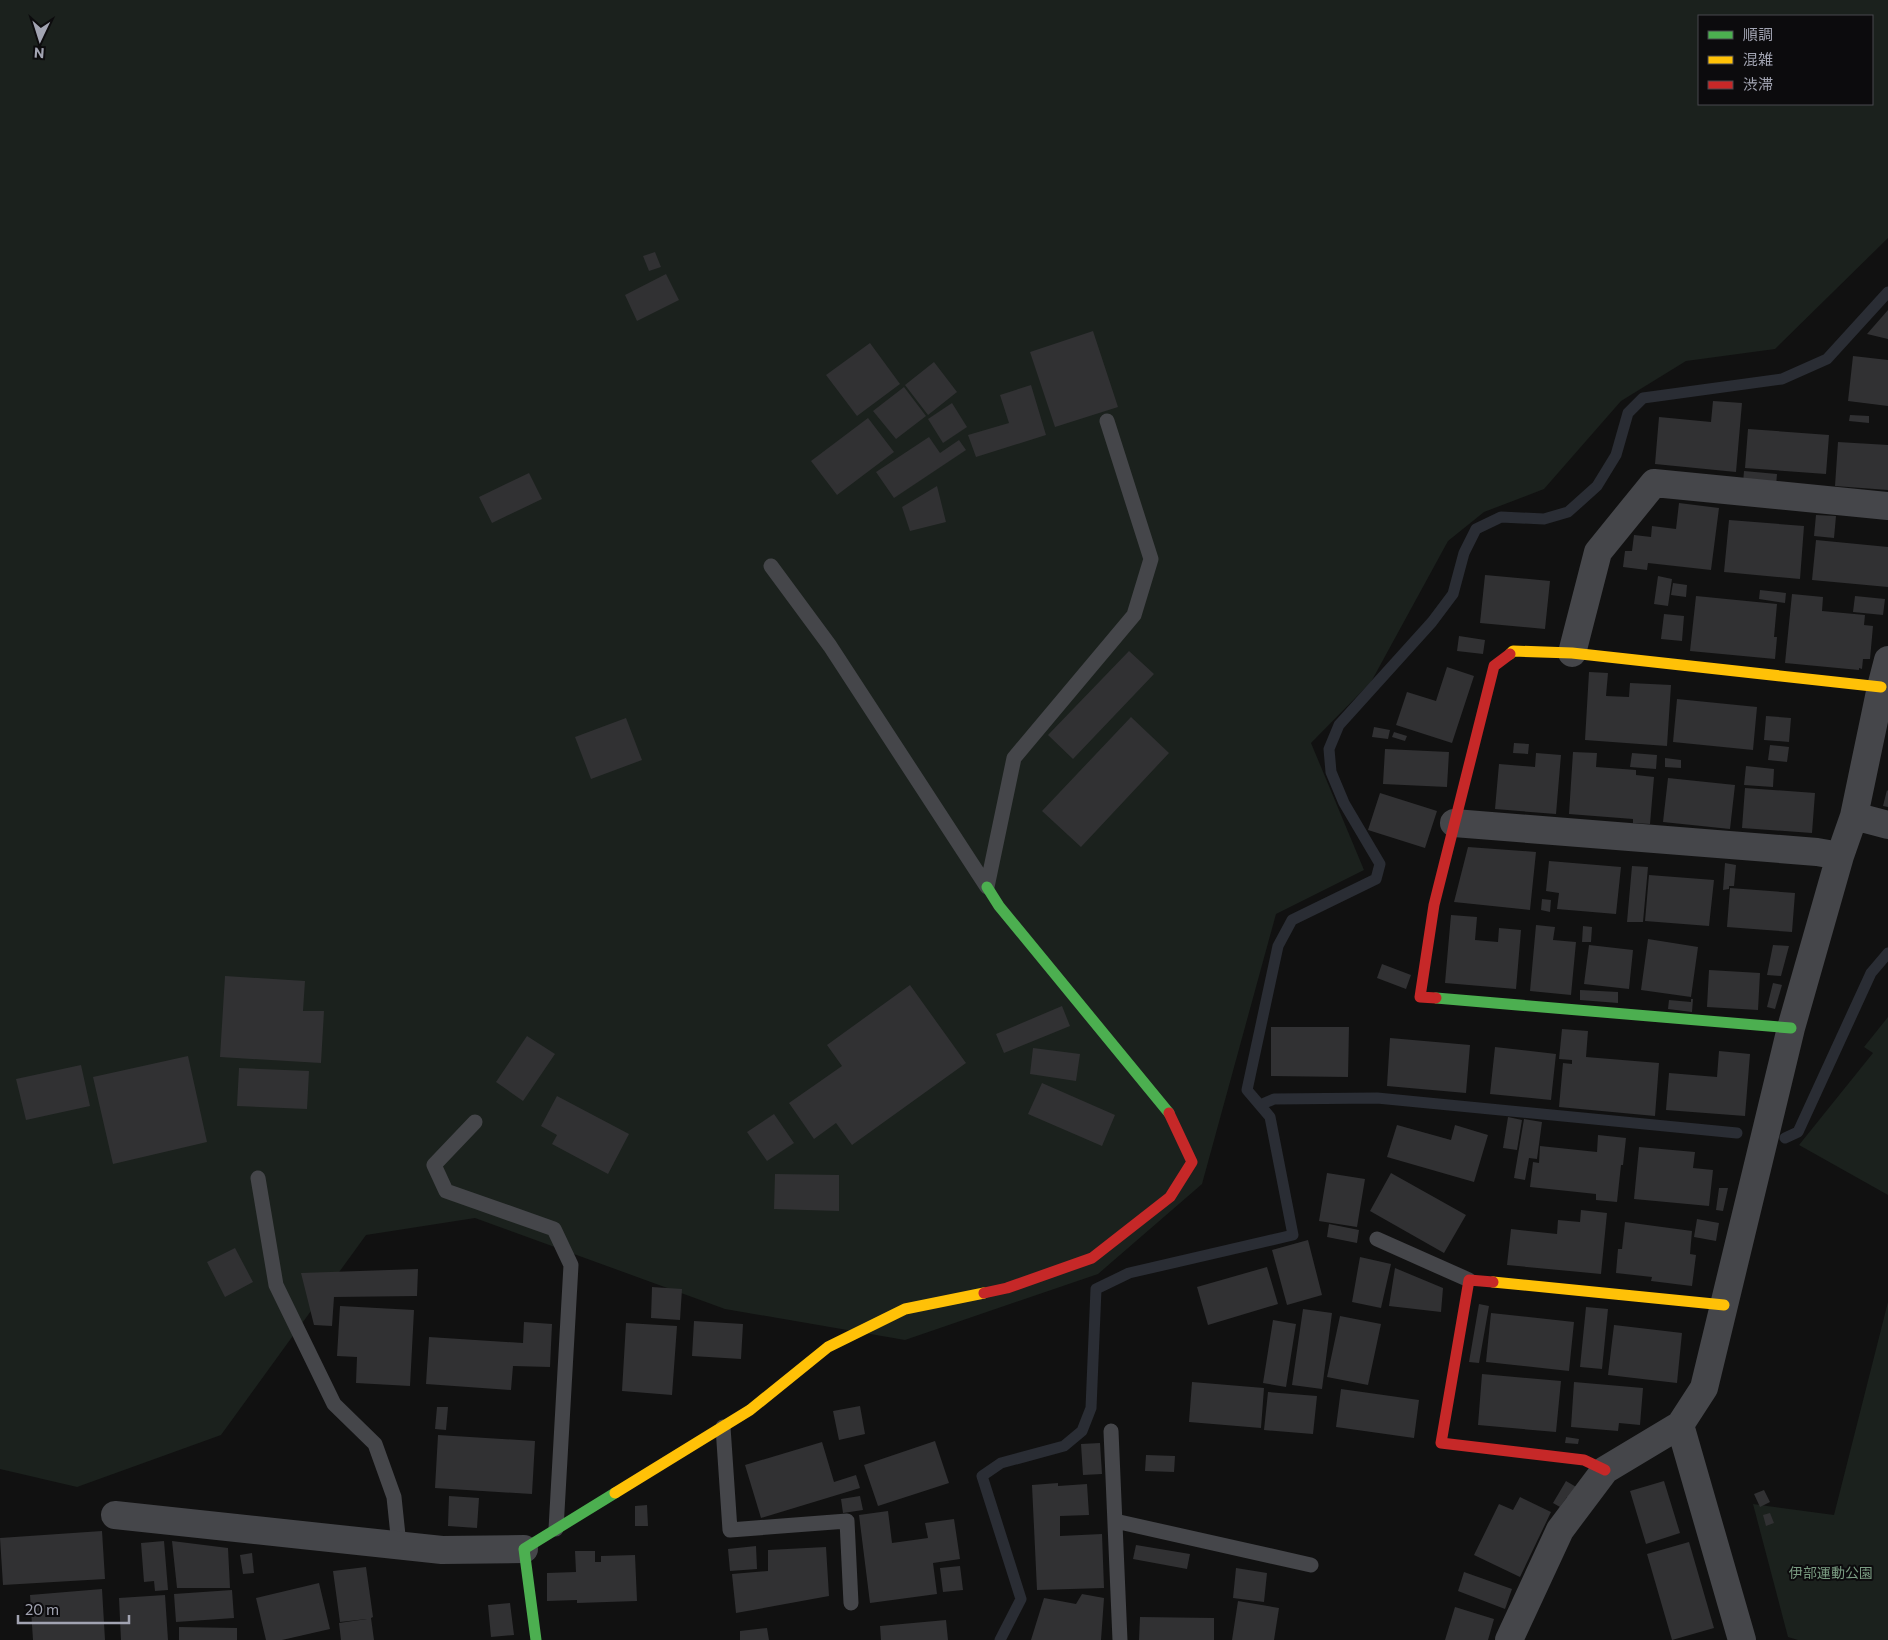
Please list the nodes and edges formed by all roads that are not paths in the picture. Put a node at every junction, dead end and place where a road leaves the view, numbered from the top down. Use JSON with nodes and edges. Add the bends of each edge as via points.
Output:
{"nodes":[{"id":1,"x":1107,"y":422,"type":"dead end"},
{"id":2,"x":1888,"y":506,"type":"edge"},
{"id":3,"x":771,"y":566,"type":"dead end"},
{"id":4,"x":1572,"y":653,"type":"junction"},
{"id":5,"x":1888,"y":660,"type":"edge"},
{"id":6,"x":1881,"y":686,"type":"junction"},
{"id":7,"x":1854,"y":816,"type":"junction"},
{"id":8,"x":1454,"y":823,"type":"junction"},
{"id":9,"x":1888,"y":825,"type":"edge"},
{"id":10,"x":1840,"y":856,"type":"junction"},
{"id":11,"x":987,"y":887,"type":"junction"},
{"id":12,"x":1791,"y":1028,"type":"junction"},
{"id":13,"x":475,"y":1122,"type":"dead end"},
{"id":14,"x":258,"y":1178,"type":"dead end"},
{"id":15,"x":1377,"y":1239,"type":"dead end"},
{"id":16,"x":1469,"y":1280,"type":"junction"},
{"id":17,"x":1724,"y":1305,"type":"junction"},
{"id":18,"x":1680,"y":1425,"type":"junction"},
{"id":19,"x":723,"y":1427,"type":"junction"},
{"id":20,"x":1111,"y":1431,"type":"dead end"},
{"id":21,"x":1605,"y":1470,"type":"junction"},
{"id":22,"x":115,"y":1515,"type":"dead end"},
{"id":23,"x":1115,"y":1522,"type":"junction"},
{"id":24,"x":556,"y":1529,"type":"junction"},
{"id":25,"x":399,"y":1545,"type":"junction"},
{"id":26,"x":524,"y":1549,"type":"junction"},
{"id":27,"x":1311,"y":1565,"type":"dead end"},
{"id":28,"x":851,"y":1603,"type":"dead end"},
{"id":29,"x":536,"y":1640,"type":"edge"},
{"id":30,"x":1120,"y":1640,"type":"edge"},
{"id":31,"x":1509,"y":1640,"type":"edge"},
{"id":32,"x":1742,"y":1640,"type":"edge"}],
"edges":[{"from":1,"to":11,"type":"lane","via":[[1151,559],[1134,614],[1014,758]]},
{"from":2,"to":4,"type":"street","via":[[1654,483],[1598,552]]},
{"from":3,"to":11,"type":"lane","via":[[830,646]]},
{"from":4,"to":6,"type":"street"},
{"from":4,"to":8,"type":"street","via":[[1513,651],[1494,666]]},
{"from":5,"to":6,"type":"street"},
{"from":6,"to":7,"type":"street"},
{"from":7,"to":9,"type":"street"},
{"from":7,"to":10,"type":"street"},
{"from":8,"to":10,"type":"street"},
{"from":8,"to":12,"type":"street","via":[[1434,905],[1420,997]]},
{"from":10,"to":12,"type":"street"},
{"from":11,"to":19,"type":"street","via":[[999,906],[1170,1114],[1192,1162],[1170,1197],[1092,1258],[1007,1288],[905,1309],[828,1347],[750,1410]]},
{"from":12,"to":17,"type":"street"},
{"from":13,"to":24,"type":"lane","via":[[434,1165],[446,1191],[554,1229],[571,1265]]},
{"from":14,"to":25,"type":"lane","via":[[276,1285],[334,1404],[375,1444],[394,1497]]},
{"from":15,"to":16,"type":"lane"},
{"from":16,"to":17,"type":"street"},
{"from":16,"to":21,"type":"street","via":[[1441,1443],[1584,1460]]},
{"from":17,"to":18,"type":"street","via":[[1704,1388]]},
{"from":18,"to":21,"type":"street"},
{"from":18,"to":32,"type":"street"},
{"from":19,"to":24,"type":"street"},
{"from":19,"to":28,"type":"lane","via":[[730,1530],[847,1521]]},
{"from":20,"to":23,"type":"lane"},
{"from":21,"to":31,"type":"street","via":[[1560,1530]]},
{"from":22,"to":25,"type":"street"},
{"from":23,"to":27,"type":"lane"},
{"from":23,"to":30,"type":"lane"},
{"from":24,"to":26,"type":"street"},
{"from":25,"to":26,"type":"street","via":[[442,1550]]},
{"from":26,"to":29,"type":"street"}]}
